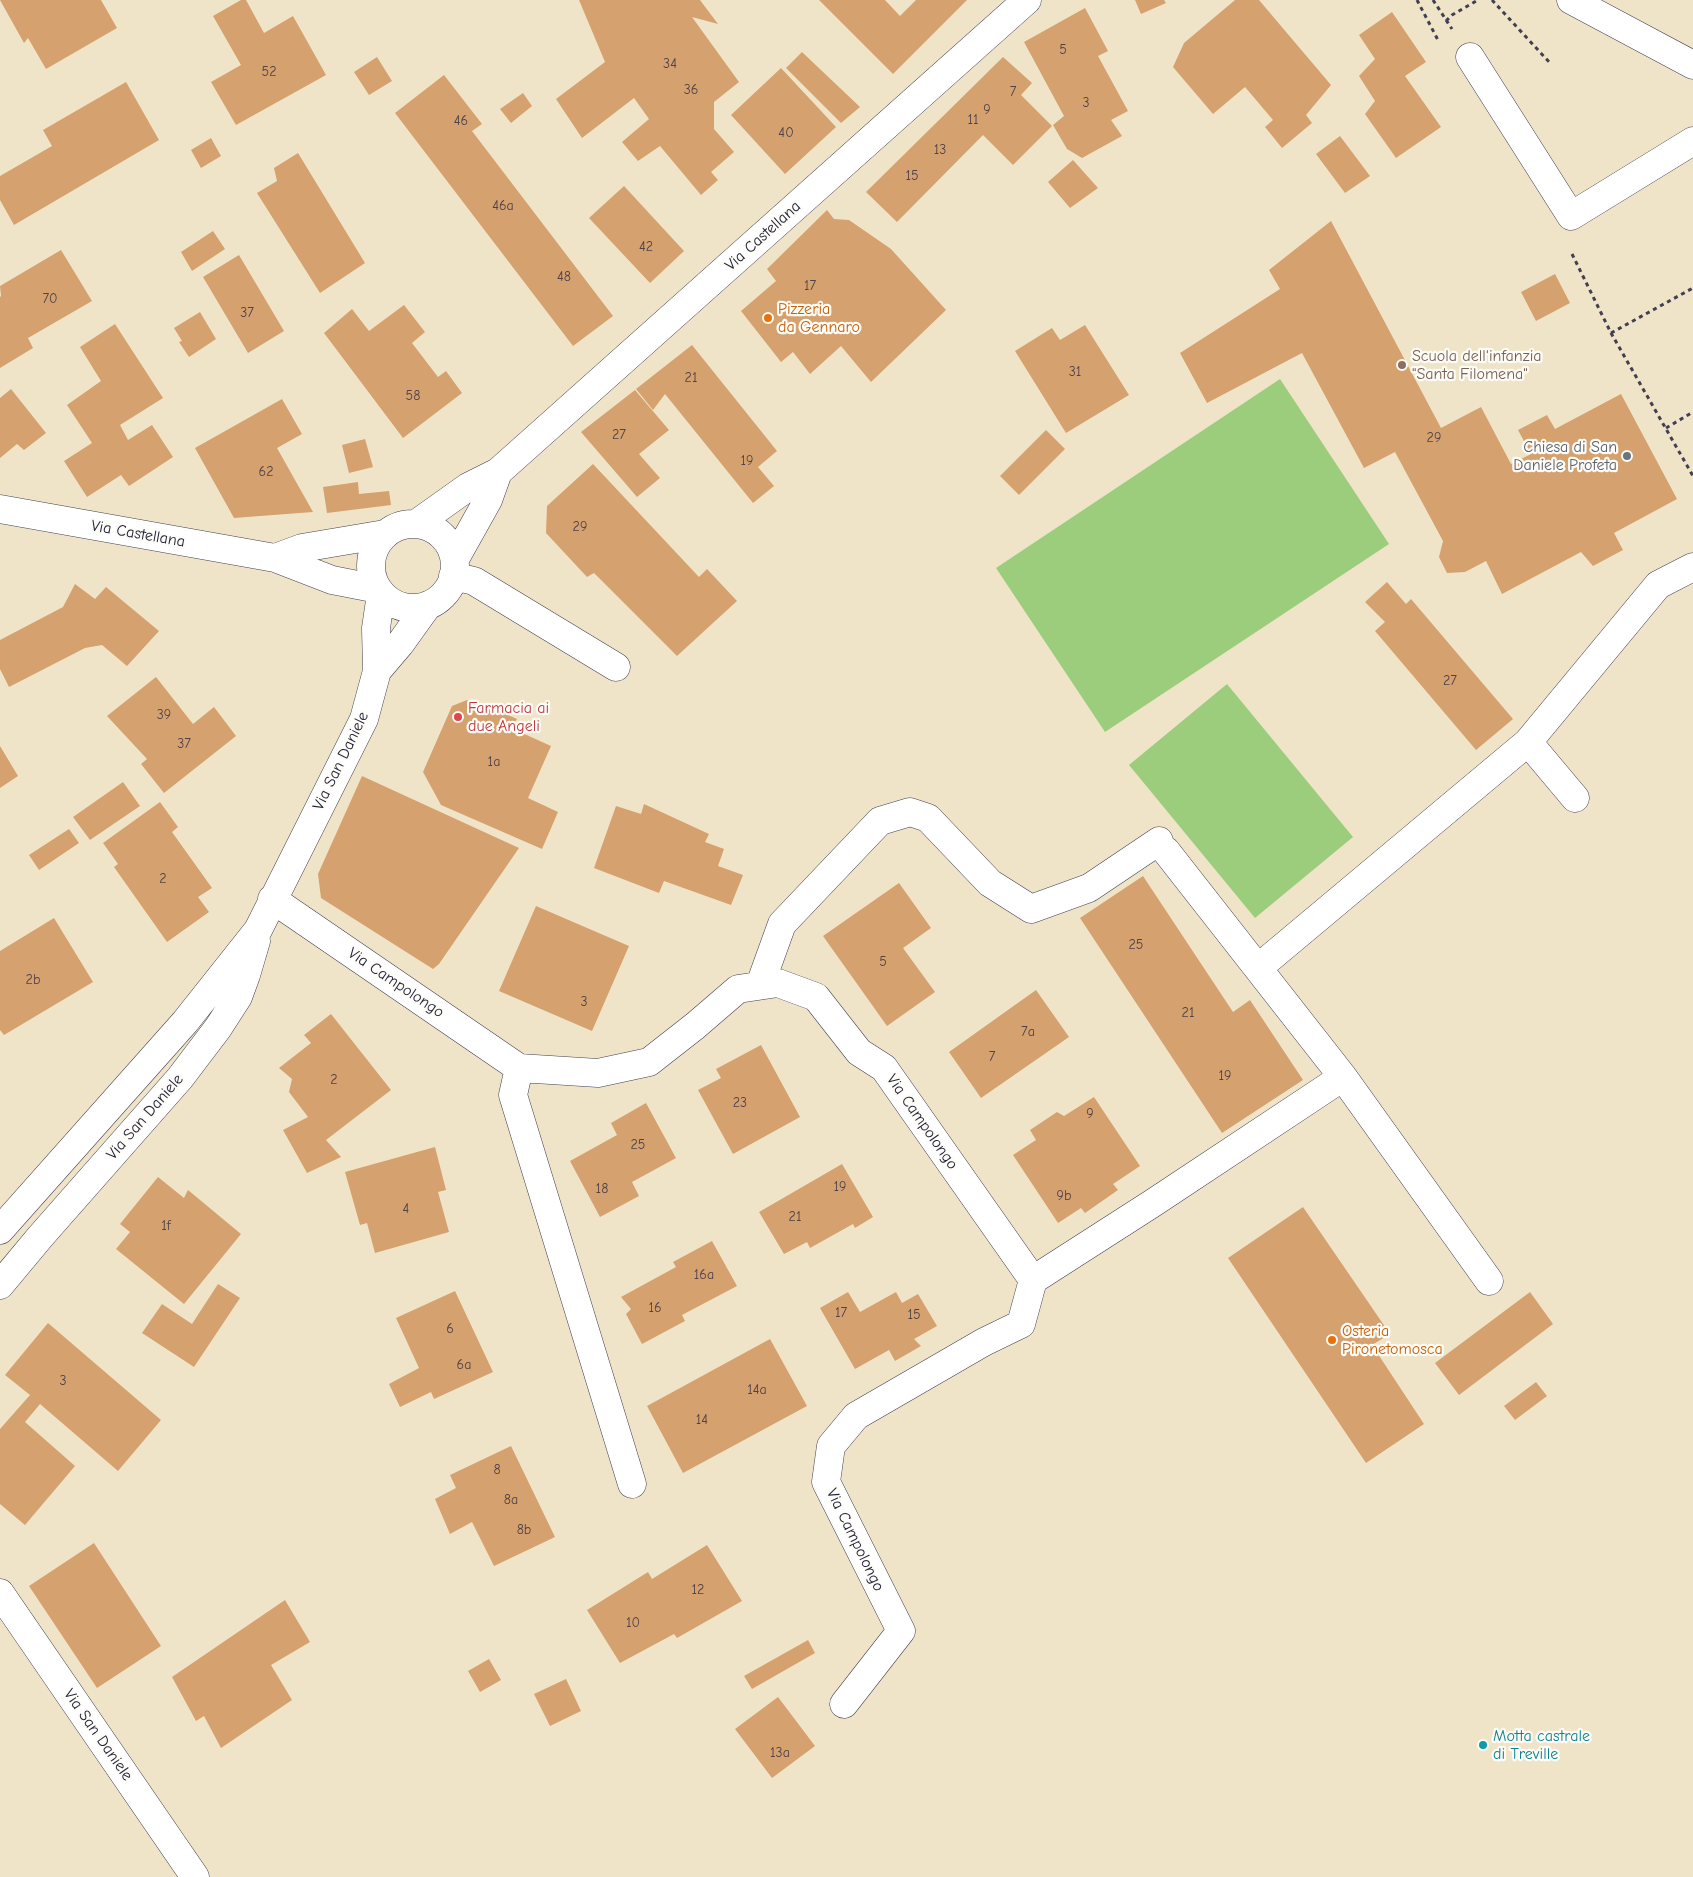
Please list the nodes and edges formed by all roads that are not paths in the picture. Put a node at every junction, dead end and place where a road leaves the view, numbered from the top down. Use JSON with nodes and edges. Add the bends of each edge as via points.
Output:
{"nodes":[{"id":1,"x":1028,"y":0,"type":"edge"},
{"id":2,"x":1571,"y":0,"type":"edge"},
{"id":3,"x":1470,"y":57,"type":"dead end"},
{"id":4,"x":1693,"y":65,"type":"edge"},
{"id":5,"x":1693,"y":142,"type":"edge"},
{"id":6,"x":498,"y":472,"type":"junction"},
{"id":7,"x":0,"y":509,"type":"edge"},
{"id":8,"x":416,"y":524,"type":"junction"},
{"id":9,"x":385,"y":534,"type":"junction"},
{"id":10,"x":275,"y":558,"type":"junction"},
{"id":11,"x":1693,"y":567,"type":"edge"},
{"id":12,"x":454,"y":568,"type":"junction"},
{"id":13,"x":379,"y":591,"type":"junction"},
{"id":14,"x":428,"y":605,"type":"junction"},
{"id":15,"x":616,"y":667,"type":"dead end"},
{"id":16,"x":377,"y":671,"type":"junction"},
{"id":17,"x":1528,"y":742,"type":"junction"},
{"id":18,"x":1575,"y":798,"type":"dead end"},
{"id":19,"x":272,"y":899,"type":"junction"},
{"id":20,"x":258,"y":930,"type":"junction"},
{"id":21,"x":1258,"y":968,"type":"junction"},
{"id":22,"x":760,"y":986,"type":"junction"},
{"id":23,"x":519,"y":1068,"type":"junction"},
{"id":24,"x":1343,"y":1077,"type":"junction"},
{"id":25,"x":0,"y":1230,"type":"edge"},
{"id":26,"x":1033,"y":1280,"type":"junction"},
{"id":27,"x":1489,"y":1281,"type":"dead end"},
{"id":28,"x":0,"y":1285,"type":"edge"},
{"id":29,"x":632,"y":1484,"type":"dead end"},
{"id":30,"x":0,"y":1593,"type":"edge"},
{"id":31,"x":844,"y":1704,"type":"dead end"},
{"id":32,"x":194,"y":1877,"type":"edge"}],
"edges":[{"from":1,"to":6,"type":"street","name":"Via Castellana"},
{"from":2,"to":4,"type":"street"},
{"from":3,"to":5,"type":"street","via":[[1571,216]]},
{"from":6,"to":8,"type":"street","name":"Via Castellana","via":[[468,487]]},
{"from":6,"to":12,"type":"street","name":"Via Castellana","via":[[488,500]]},
{"from":7,"to":10,"type":"street","name":"Via Castellana"},
{"from":8,"to":9,"type":"street","via":[[396,527]]},
{"from":8,"to":12,"type":"street","via":[[436,530],[446,539],[452,548]]},
{"from":9,"to":10,"type":"street","via":[[302,548]]},
{"from":9,"to":13,"type":"street","via":[[375,545],[371,558],[371,571]]},
{"from":10,"to":13,"type":"street","name":"Via Castellana","via":[[332,580]]},
{"from":11,"to":17,"type":"street","via":[[1658,585]]},
{"from":12,"to":14,"type":"street","via":[[445,594]]},
{"from":12,"to":15,"type":"street"},
{"from":13,"to":14,"type":"street","via":[[391,602],[404,607]]},
{"from":13,"to":16,"type":"street","name":"Via San Daniele"},
{"from":14,"to":16,"type":"street","name":"Via San Daniele"},
{"from":16,"to":19,"type":"street","name":"Via San Daniele","via":[[364,719]]},
{"from":17,"to":18,"type":"street"},
{"from":17,"to":21,"type":"street"},
{"from":19,"to":20,"type":"street","name":"Via San Daniele"},
{"from":19,"to":23,"type":"street","name":"Via Campolongo"},
{"from":20,"to":25,"type":"street","name":"Via San Daniele","via":[[186,1022]]},
{"from":20,"to":28,"type":"street","name":"Via San Daniele","via":[[238,997],[218,1028],[180,1078]]},
{"from":21,"to":22,"type":"street","via":[[1162,846],[1089,888],[1031,909],[990,883],[928,818],[910,812],[880,821],[782,924]]},
{"from":21,"to":24,"type":"street"},
{"from":22,"to":23,"type":"street","name":"Via Campolongo","via":[[738,989],[648,1062],[598,1073]]},
{"from":22,"to":26,"type":"street","name":"Via Campolongo","via":[[778,983],[816,997],[859,1052],[884,1068]]},
{"from":23,"to":29,"type":"street","via":[[513,1095]]},
{"from":24,"to":26,"type":"street"},
{"from":24,"to":27,"type":"street"},
{"from":26,"to":31,"type":"street","name":"Via Campolongo","via":[[1021,1324],[856,1416],[831,1446],[826,1482],[901,1631]]},
{"from":30,"to":32,"type":"street","name":"Via San Daniele"}]}
